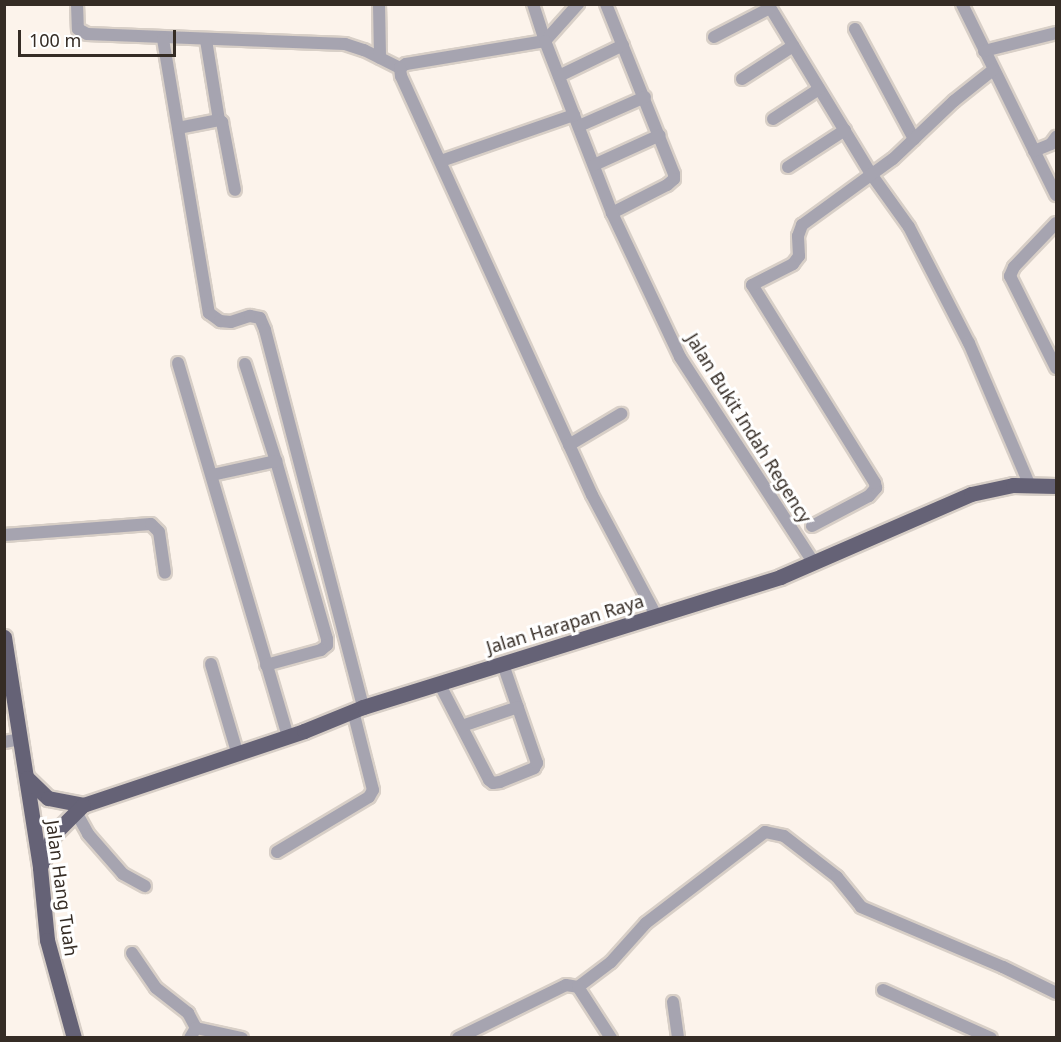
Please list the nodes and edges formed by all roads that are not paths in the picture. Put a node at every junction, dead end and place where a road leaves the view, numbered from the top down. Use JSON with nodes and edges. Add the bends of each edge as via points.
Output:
{"nodes":[{"id":1,"x":77,"y":4,"type":"edge"},
{"id":2,"x":379,"y":4,"type":"edge"},
{"id":3,"x":533,"y":4,"type":"edge"},
{"id":4,"x":578,"y":4,"type":"edge"},
{"id":5,"x":606,"y":4,"type":"edge"},
{"id":6,"x":962,"y":4,"type":"edge"},
{"id":7,"x":769,"y":6,"type":"edge"},
{"id":8,"x":855,"y":29,"type":"dead end"},
{"id":9,"x":1056,"y":33,"type":"edge"},
{"id":10,"x":714,"y":37,"type":"dead end"},
{"id":11,"x":163,"y":39,"type":"junction"},
{"id":12,"x":206,"y":40,"type":"junction"},
{"id":13,"x":545,"y":41,"type":"junction"},
{"id":14,"x":623,"y":45,"type":"junction"},
{"id":15,"x":793,"y":46,"type":"junction"},
{"id":16,"x":984,"y":51,"type":"junction"},
{"id":17,"x":380,"y":58,"type":"junction"},
{"id":18,"x":400,"y":69,"type":"junction"},
{"id":19,"x":993,"y":70,"type":"junction"},
{"id":20,"x":559,"y":76,"type":"junction"},
{"id":21,"x":742,"y":79,"type":"dead end"},
{"id":22,"x":819,"y":89,"type":"junction"},
{"id":23,"x":645,"y":97,"type":"junction"},
{"id":24,"x":773,"y":119,"type":"dead end"},
{"id":25,"x":219,"y":120,"type":"junction"},
{"id":26,"x":576,"y":121,"type":"junction"},
{"id":27,"x":178,"y":128,"type":"junction"},
{"id":28,"x":845,"y":130,"type":"junction"},
{"id":29,"x":660,"y":135,"type":"junction"},
{"id":30,"x":1056,"y":137,"type":"edge"},
{"id":31,"x":914,"y":139,"type":"junction"},
{"id":32,"x":1034,"y":151,"type":"junction"},
{"id":33,"x":441,"y":161,"type":"junction"},
{"id":34,"x":594,"y":165,"type":"junction"},
{"id":35,"x":788,"y":167,"type":"dead end"},
{"id":36,"x":871,"y":174,"type":"junction"},
{"id":37,"x":235,"y":190,"type":"dead end"},
{"id":38,"x":1056,"y":195,"type":"edge"},
{"id":39,"x":612,"y":213,"type":"junction"},
{"id":40,"x":1056,"y":223,"type":"edge"},
{"id":41,"x":178,"y":363,"type":"dead end"},
{"id":42,"x":245,"y":364,"type":"dead end"},
{"id":43,"x":1056,"y":368,"type":"edge"},
{"id":44,"x":621,"y":414,"type":"dead end"},
{"id":45,"x":569,"y":445,"type":"junction"},
{"id":46,"x":276,"y":461,"type":"junction"},
{"id":47,"x":212,"y":475,"type":"junction"},
{"id":48,"x":1029,"y":484,"type":"junction"},
{"id":49,"x":1056,"y":486,"type":"edge"},
{"id":50,"x":812,"y":526,"type":"dead end"},
{"id":51,"x":4,"y":535,"type":"edge"},
{"id":52,"x":813,"y":562,"type":"junction"},
{"id":53,"x":165,"y":573,"type":"dead end"},
{"id":54,"x":657,"y":617,"type":"junction"},
{"id":55,"x":4,"y":637,"type":"edge"},
{"id":56,"x":211,"y":664,"type":"dead end"},
{"id":57,"x":503,"y":664,"type":"junction"},
{"id":58,"x":266,"y":665,"type":"junction"},
{"id":59,"x":440,"y":683,"type":"junction"},
{"id":60,"x":518,"y":707,"type":"junction"},
{"id":61,"x":358,"y":709,"type":"junction"},
{"id":62,"x":462,"y":726,"type":"junction"},
{"id":63,"x":288,"y":736,"type":"junction"},
{"id":64,"x":21,"y":740,"type":"junction"},
{"id":65,"x":4,"y":742,"type":"edge"},
{"id":66,"x":237,"y":752,"type":"junction"},
{"id":67,"x":27,"y":778,"type":"junction"},
{"id":68,"x":80,"y":809,"type":"junction"},
{"id":69,"x":277,"y":852,"type":"dead end"},
{"id":70,"x":40,"y":868,"type":"junction"},
{"id":71,"x":146,"y":886,"type":"dead end"},
{"id":72,"x":132,"y":953,"type":"dead end"},
{"id":73,"x":578,"y":987,"type":"junction"},
{"id":74,"x":883,"y":990,"type":"dead end"},
{"id":75,"x":1056,"y":993,"type":"edge"},
{"id":76,"x":673,"y":1002,"type":"dead end"},
{"id":77,"x":193,"y":1033,"type":"edge"},
{"id":78,"x":74,"y":1038,"type":"edge"},
{"id":79,"x":242,"y":1038,"type":"edge"},
{"id":80,"x":458,"y":1038,"type":"edge"},
{"id":81,"x":611,"y":1038,"type":"edge"},
{"id":82,"x":678,"y":1038,"type":"edge"},
{"id":83,"x":991,"y":1038,"type":"edge"}],
"edges":[{"from":1,"to":11,"type":"street","via":[[78,29],[82,32]]},
{"from":2,"to":17,"type":"street"},
{"from":3,"to":13,"type":"street","name":"Jalan Bukit Indah Regency"},
{"from":4,"to":13,"type":"street"},
{"from":5,"to":14,"type":"street"},
{"from":6,"to":16,"type":"street"},
{"from":7,"to":10,"type":"street"},
{"from":7,"to":15,"type":"street"},
{"from":8,"to":31,"type":"street"},
{"from":9,"to":16,"type":"street"},
{"from":11,"to":12,"type":"street"},
{"from":11,"to":27,"type":"street"},
{"from":12,"to":17,"type":"street","via":[[345,44]]},
{"from":12,"to":25,"type":"street"},
{"from":13,"to":18,"type":"street","via":[[406,64]]},
{"from":13,"to":20,"type":"street","name":"Jalan Bukit Indah Regency"},
{"from":14,"to":20,"type":"street"},
{"from":14,"to":23,"type":"street"},
{"from":15,"to":21,"type":"street"},
{"from":15,"to":22,"type":"street"},
{"from":16,"to":19,"type":"street"},
{"from":17,"to":18,"type":"street"},
{"from":18,"to":33,"type":"street"},
{"from":19,"to":31,"type":"street"},
{"from":19,"to":32,"type":"street"},
{"from":20,"to":26,"type":"street","name":"Jalan Bukit Indah Regency"},
{"from":22,"to":24,"type":"street"},
{"from":22,"to":28,"type":"street"},
{"from":23,"to":26,"type":"street"},
{"from":23,"to":29,"type":"street"},
{"from":25,"to":27,"type":"street"},
{"from":25,"to":37,"type":"street","via":[[225,128]]},
{"from":26,"to":33,"type":"street"},
{"from":26,"to":34,"type":"street","name":"Jalan Bukit Indah Regency"},
{"from":27,"to":61,"type":"street","via":[[209,313],[216,321],[260,318],[265,330]]},
{"from":28,"to":35,"type":"street"},
{"from":28,"to":36,"type":"street"},
{"from":29,"to":34,"type":"street"},
{"from":29,"to":39,"type":"street","via":[[674,179]]},
{"from":30,"to":32,"type":"street","via":[[1051,144]]},
{"from":31,"to":36,"type":"street"},
{"from":32,"to":38,"type":"street"},
{"from":33,"to":45,"type":"street"},
{"from":34,"to":39,"type":"street","name":"Jalan Bukit Indah Regency"},
{"from":36,"to":48,"type":"street","via":[[909,227],[959,323]]},
{"from":36,"to":50,"type":"street","via":[[802,225],[797,261],[752,285],[875,483],[876,488],[869,496]]},
{"from":39,"to":52,"type":"street","name":"Jalan Bukit Indah Regency","via":[[680,357]]},
{"from":40,"to":43,"type":"street","via":[[1010,276]]},
{"from":41,"to":47,"type":"street"},
{"from":42,"to":46,"type":"street"},
{"from":44,"to":45,"type":"street"},
{"from":45,"to":54,"type":"street"},
{"from":46,"to":47,"type":"street"},
{"from":46,"to":58,"type":"street","via":[[327,645]]},
{"from":47,"to":58,"type":"street"},
{"from":48,"to":49,"type":"main road","name":"Jalan Harapan Raya"},
{"from":48,"to":52,"type":"main road","name":"Jalan Harapan Raya","via":[[971,494]]},
{"from":51,"to":53,"type":"street","via":[[151,524],[159,532]]},
{"from":52,"to":54,"type":"main road","name":"Jalan Harapan Raya","via":[[780,577]]},
{"from":54,"to":57,"type":"main road","name":"Jalan Harapan Raya"},
{"from":55,"to":64,"type":"main road","name":"Jalan Hang Tuah"},
{"from":56,"to":66,"type":"street"},
{"from":57,"to":59,"type":"main road","name":"Jalan Harapan Raya"},
{"from":57,"to":60,"type":"street"},
{"from":58,"to":63,"type":"street"},
{"from":59,"to":61,"type":"main road","name":"Jalan Harapan Raya"},
{"from":59,"to":62,"type":"street"},
{"from":60,"to":62,"type":"street"},
{"from":60,"to":62,"type":"street","via":[[536,766],[501,782],[489,780]]},
{"from":61,"to":63,"type":"main road","name":"Jalan Harapan Raya"},
{"from":61,"to":69,"type":"street","via":[[373,790],[369,797]]},
{"from":63,"to":66,"type":"main road","name":"Jalan Harapan Raya"},
{"from":64,"to":65,"type":"street"},
{"from":64,"to":67,"type":"main road","name":"Jalan Hang Tuah"},
{"from":66,"to":68,"type":"main road","name":"Jalan Harapan Raya"},
{"from":67,"to":68,"type":"main road","via":[[48,798]]},
{"from":67,"to":70,"type":"main road","name":"Jalan Hang Tuah"},
{"from":68,"to":70,"type":"main road","via":[[53,835]]},
{"from":68,"to":71,"type":"street","via":[[88,834],[123,874]]},
{"from":70,"to":78,"type":"main road","name":"Jalan Hang Tuah","via":[[47,940]]},
{"from":72,"to":77,"type":"street","via":[[156,988],[188,1013]]},
{"from":73,"to":75,"type":"street","via":[[612,962],[646,923],[765,832],[784,836],[837,877],[861,907]]},
{"from":73,"to":80,"type":"street","via":[[566,985]]},
{"from":73,"to":81,"type":"street"},
{"from":74,"to":83,"type":"street"},
{"from":76,"to":82,"type":"street"},
{"from":77,"to":79,"type":"street"}]}
